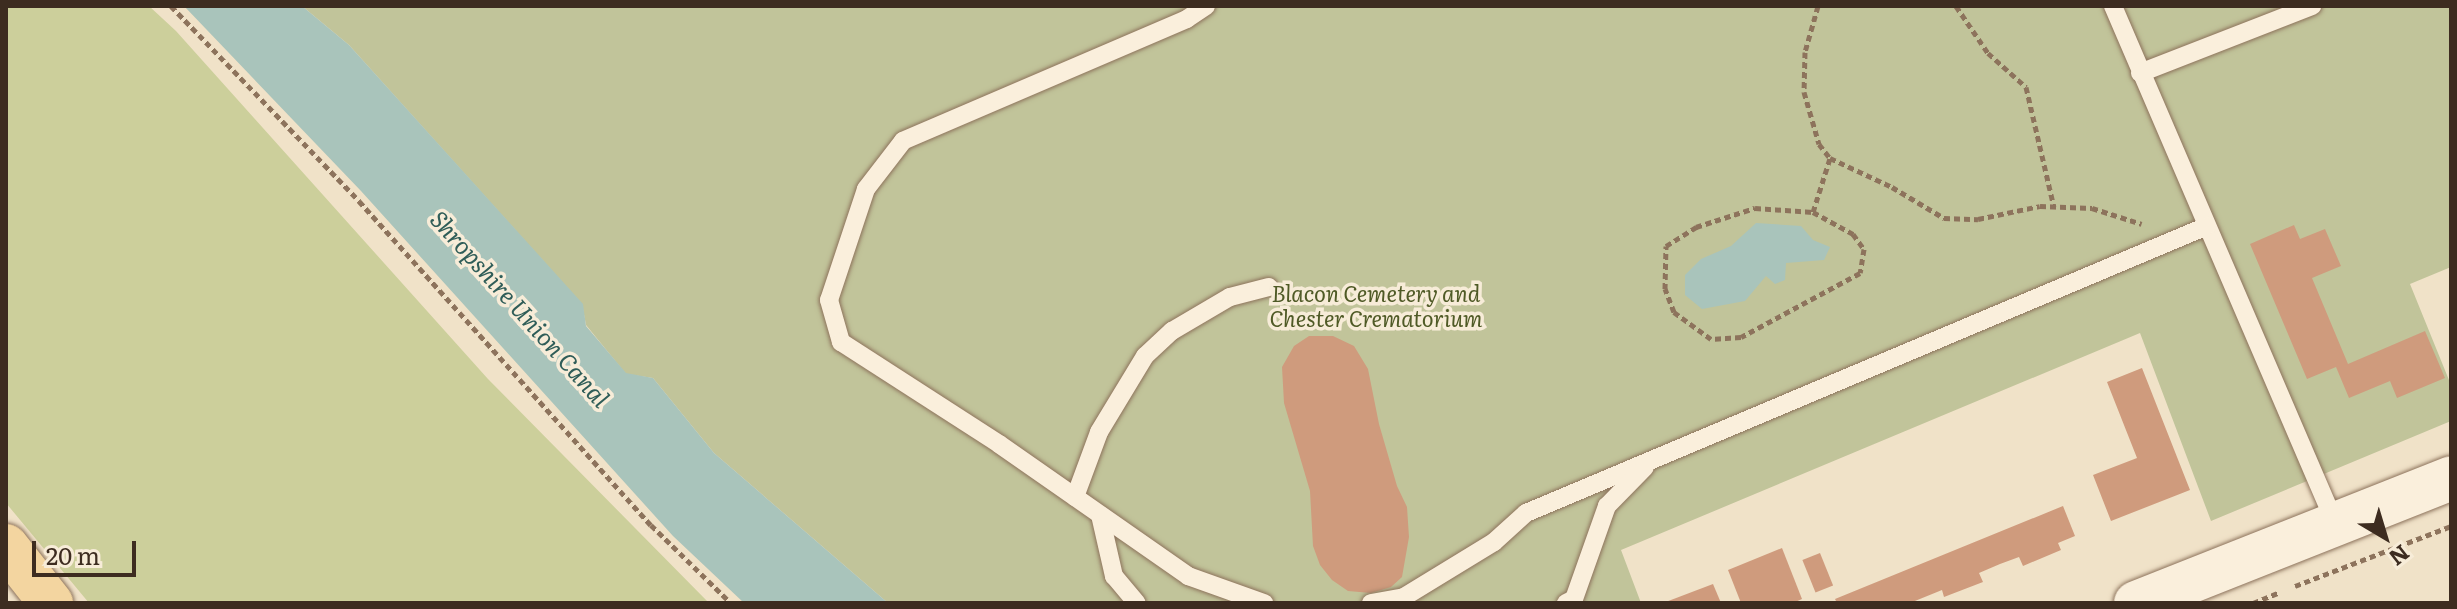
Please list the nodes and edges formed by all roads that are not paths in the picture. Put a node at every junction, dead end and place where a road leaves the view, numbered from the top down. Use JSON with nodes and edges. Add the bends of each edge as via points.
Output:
{"nodes":[{"id":1,"x":1206,"y":6,"type":"edge"},
{"id":2,"x":2113,"y":6,"type":"edge"},
{"id":3,"x":2312,"y":6,"type":"edge"},
{"id":4,"x":2140,"y":73,"type":"junction"},
{"id":5,"x":2207,"y":226,"type":"junction"},
{"id":6,"x":1269,"y":287,"type":"dead end"},
{"id":7,"x":1653,"y":460,"type":"junction"},
{"id":8,"x":2451,"y":478,"type":"edge"},
{"id":9,"x":1075,"y":497,"type":"junction"},
{"id":10,"x":1100,"y":515,"type":"junction"},
{"id":11,"x":2335,"y":523,"type":"junction"},
{"id":12,"x":6,"y":546,"type":"edge"},
{"id":13,"x":51,"y":603,"type":"edge"},
{"id":14,"x":1137,"y":603,"type":"edge"},
{"id":15,"x":1264,"y":603,"type":"edge"},
{"id":16,"x":1371,"y":603,"type":"edge"},
{"id":17,"x":1566,"y":603,"type":"edge"},
{"id":18,"x":2136,"y":603,"type":"edge"}],
"edges":[{"from":1,"to":9,"type":"lane","via":[[1187,19],[903,141],[866,189],[829,300],[841,342]]},
{"from":2,"to":4,"type":"lane"},
{"from":3,"to":4,"type":"lane"},
{"from":4,"to":5,"type":"lane"},
{"from":5,"to":7,"type":"lane"},
{"from":5,"to":11,"type":"lane"},
{"from":6,"to":9,"type":"lane","via":[[1230,297],[1172,331],[1145,356],[1099,432]]},
{"from":7,"to":16,"type":"lane","via":[[1526,513],[1494,542],[1404,597]]},
{"from":7,"to":17,"type":"lane","via":[[1607,506],[1574,599]]},
{"from":8,"to":11,"type":"street"},
{"from":9,"to":10,"type":"lane"},
{"from":10,"to":14,"type":"lane","via":[[1114,576]]},
{"from":10,"to":15,"type":"lane","via":[[1188,576]]},
{"from":11,"to":18,"type":"street"},
{"from":12,"to":13,"type":"main road"}]}
